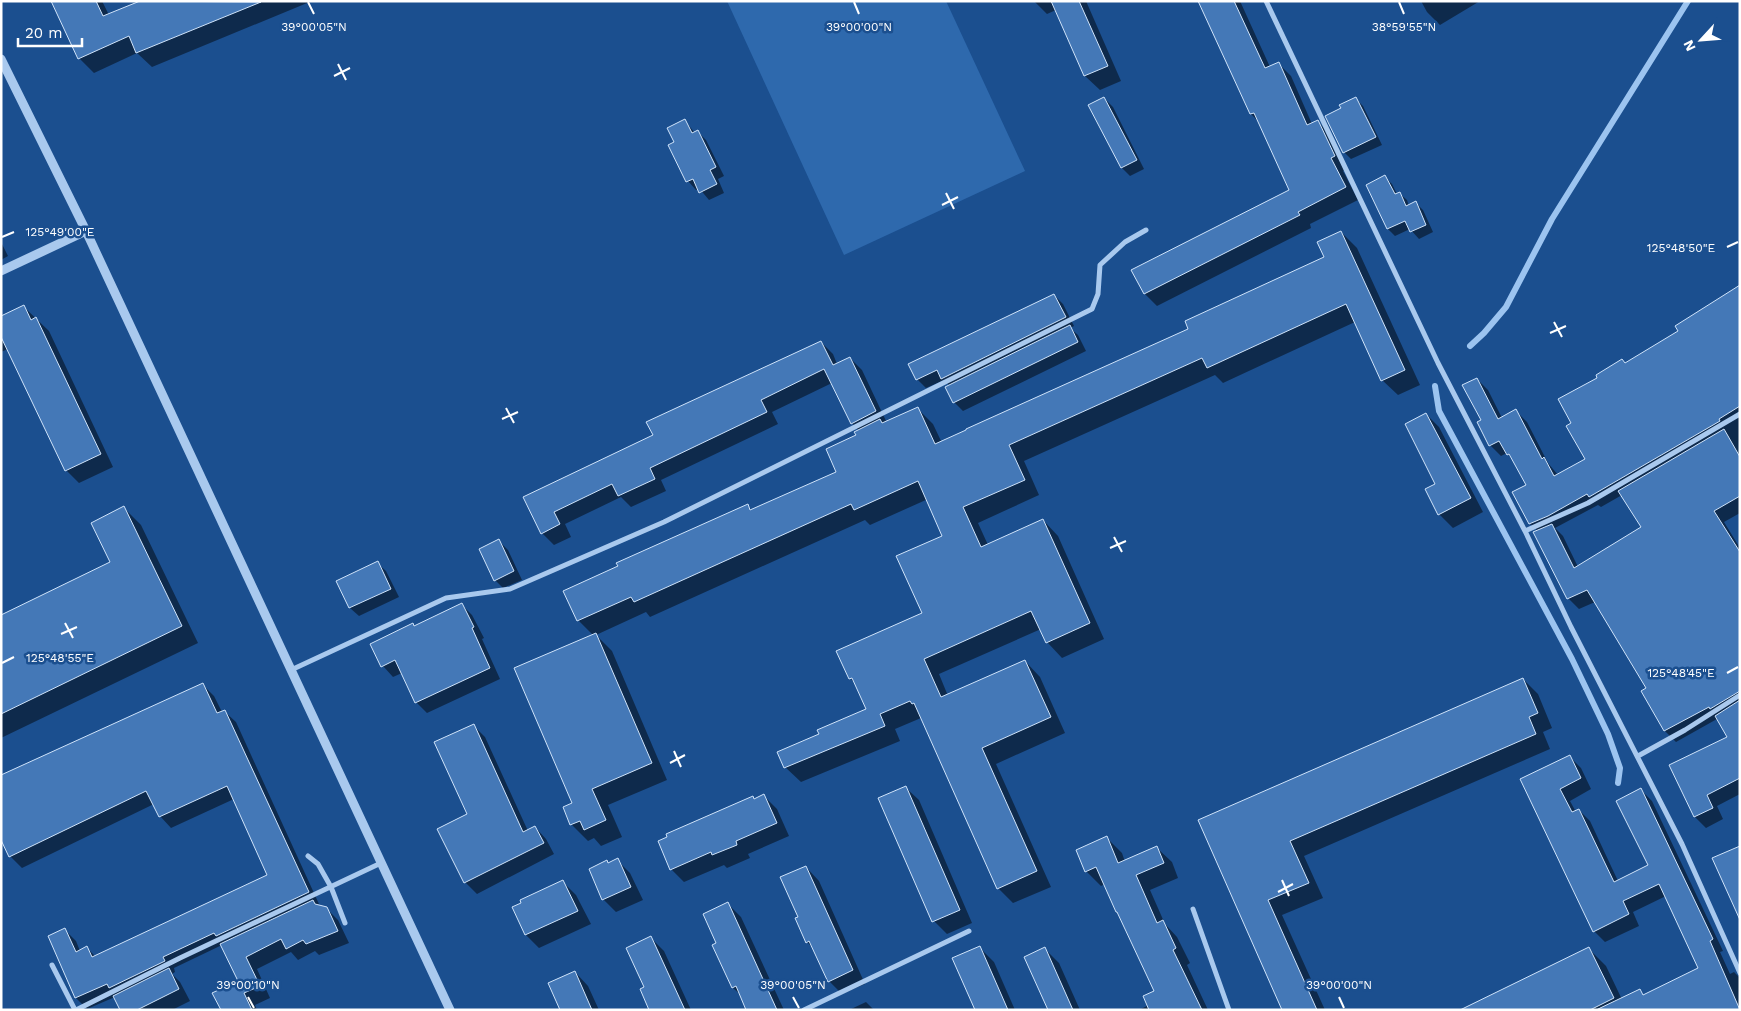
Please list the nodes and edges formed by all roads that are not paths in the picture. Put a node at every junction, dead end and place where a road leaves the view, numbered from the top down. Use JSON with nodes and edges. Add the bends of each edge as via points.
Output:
{"nodes":[{"id":1,"x":1266,"y":1,"type":"edge"},
{"id":2,"x":1,"y":59,"type":"edge"},
{"id":3,"x":1146,"y":230,"type":"dead end"},
{"id":4,"x":86,"y":231,"type":"junction"},
{"id":5,"x":1,"y":271,"type":"edge"},
{"id":6,"x":1740,"y":414,"type":"edge"},
{"id":7,"x":1525,"y":531,"type":"junction"},
{"id":8,"x":291,"y":670,"type":"junction"},
{"id":9,"x":1740,"y":695,"type":"edge"},
{"id":10,"x":1638,"y":756,"type":"junction"},
{"id":11,"x":308,"y":856,"type":"dead end"},
{"id":12,"x":381,"y":863,"type":"junction"},
{"id":13,"x":330,"y":887,"type":"junction"},
{"id":14,"x":1194,"y":909,"type":"dead end"},
{"id":15,"x":345,"y":923,"type":"dead end"},
{"id":16,"x":969,"y":931,"type":"dead end"},
{"id":17,"x":52,"y":965,"type":"dead end"},
{"id":18,"x":1740,"y":973,"type":"edge"},
{"id":19,"x":76,"y":1010,"type":"edge"},
{"id":20,"x":450,"y":1010,"type":"edge"},
{"id":21,"x":804,"y":1010,"type":"edge"},
{"id":22,"x":1229,"y":1010,"type":"edge"}],
"edges":[{"from":1,"to":7,"type":"street","via":[[1438,363]]},
{"from":2,"to":4,"type":"street"},
{"from":3,"to":8,"type":"street","via":[[1125,242],[1100,265],[1098,294],[1092,309],[664,522],[510,589],[446,598]]},
{"from":4,"to":5,"type":"street"},
{"from":4,"to":8,"type":"street"},
{"from":6,"to":7,"type":"street","via":[[1588,503]]},
{"from":7,"to":10,"type":"street"},
{"from":8,"to":12,"type":"street"},
{"from":9,"to":10,"type":"street"},
{"from":10,"to":18,"type":"street"},
{"from":11,"to":13,"type":"street","via":[[318,864]]},
{"from":12,"to":13,"type":"street"},
{"from":12,"to":20,"type":"street"},
{"from":13,"to":15,"type":"street"},
{"from":13,"to":19,"type":"street"},
{"from":14,"to":22,"type":"street"},
{"from":16,"to":21,"type":"street"},
{"from":17,"to":19,"type":"street"}]}
